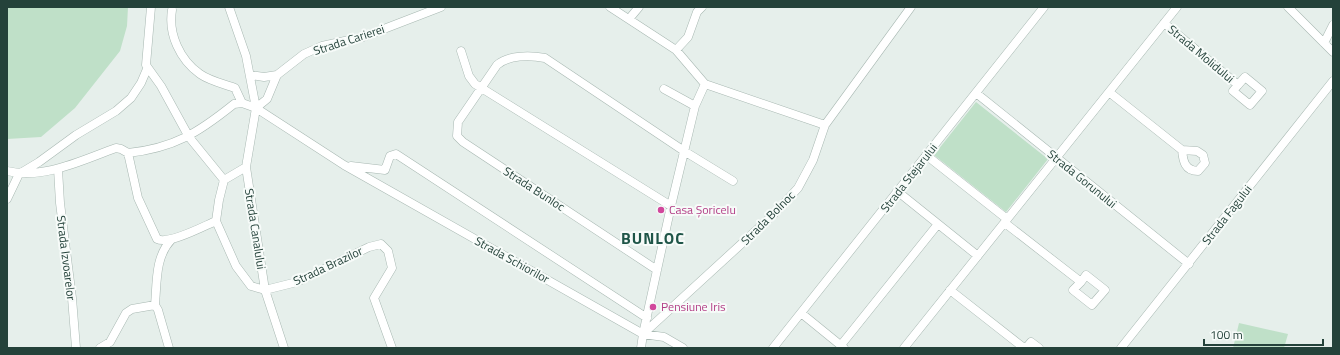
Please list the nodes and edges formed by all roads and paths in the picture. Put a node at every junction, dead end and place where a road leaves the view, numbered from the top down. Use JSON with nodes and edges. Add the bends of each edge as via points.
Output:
{"nodes":[{"id":1,"x":151,"y":7,"type":"edge"},
{"id":2,"x":229,"y":7,"type":"edge"},
{"id":3,"x":441,"y":7,"type":"edge"},
{"id":4,"x":610,"y":7,"type":"edge"},
{"id":5,"x":639,"y":7,"type":"edge"},
{"id":6,"x":702,"y":7,"type":"edge"},
{"id":7,"x":911,"y":7,"type":"edge"},
{"id":8,"x":1044,"y":7,"type":"edge"},
{"id":9,"x":1177,"y":7,"type":"edge"},
{"id":10,"x":1288,"y":7,"type":"edge"},
{"id":11,"x":172,"y":10,"type":"dead end"},
{"id":12,"x":629,"y":19,"type":"junction"},
{"id":13,"x":1164,"y":23,"type":"junction"},
{"id":14,"x":1333,"y":24,"type":"edge"},
{"id":15,"x":1324,"y":44,"type":"junction"},
{"id":16,"x":676,"y":50,"type":"junction"},
{"id":17,"x":461,"y":51,"type":"dead end"},
{"id":18,"x":1333,"y":52,"type":"edge"},
{"id":19,"x":147,"y":69,"type":"junction"},
{"id":20,"x":250,"y":75,"type":"junction"},
{"id":21,"x":277,"y":75,"type":"junction"},
{"id":22,"x":1333,"y":81,"type":"edge"},
{"id":23,"x":705,"y":84,"type":"junction"},
{"id":24,"x":1238,"y":85,"type":"dead end"},
{"id":25,"x":481,"y":88,"type":"junction"},
{"id":26,"x":664,"y":89,"type":"dead end"},
{"id":27,"x":1109,"y":92,"type":"junction"},
{"id":28,"x":976,"y":94,"type":"junction"},
{"id":29,"x":242,"y":103,"type":"junction"},
{"id":30,"x":695,"y":106,"type":"junction"},
{"id":31,"x":256,"y":108,"type":"junction"},
{"id":32,"x":825,"y":125,"type":"junction"},
{"id":33,"x":189,"y":136,"type":"junction"},
{"id":34,"x":1182,"y":150,"type":"dead end"},
{"id":35,"x":684,"y":151,"type":"junction"},
{"id":36,"x":128,"y":153,"type":"junction"},
{"id":37,"x":926,"y":155,"type":"junction"},
{"id":38,"x":1057,"y":158,"type":"junction"},
{"id":39,"x":344,"y":165,"type":"junction"},
{"id":40,"x":246,"y":167,"type":"junction"},
{"id":41,"x":58,"y":169,"type":"junction"},
{"id":42,"x":7,"y":171,"type":"edge"},
{"id":43,"x":19,"y":174,"type":"junction"},
{"id":44,"x":224,"y":180,"type":"junction"},
{"id":45,"x":733,"y":181,"type":"dead end"},
{"id":46,"x":897,"y":192,"type":"junction"},
{"id":47,"x":7,"y":199,"type":"edge"},
{"id":48,"x":671,"y":206,"type":"junction"},
{"id":49,"x":216,"y":221,"type":"junction"},
{"id":50,"x":1006,"y":221,"type":"junction"},
{"id":51,"x":938,"y":224,"type":"junction"},
{"id":52,"x":173,"y":238,"type":"junction"},
{"id":53,"x":978,"y":256,"type":"junction"},
{"id":54,"x":1189,"y":264,"type":"junction"},
{"id":55,"x":657,"y":270,"type":"junction"},
{"id":56,"x":1081,"y":282,"type":"dead end"},
{"id":57,"x":265,"y":290,"type":"junction"},
{"id":58,"x":950,"y":290,"type":"junction"},
{"id":59,"x":155,"y":306,"type":"junction"},
{"id":60,"x":801,"y":314,"type":"junction"},
{"id":61,"x":647,"y":318,"type":"junction"},
{"id":62,"x":643,"y":334,"type":"junction"},
{"id":63,"x":843,"y":346,"type":"edge"},
{"id":64,"x":76,"y":348,"type":"edge"},
{"id":65,"x":100,"y":348,"type":"edge"},
{"id":66,"x":169,"y":348,"type":"edge"},
{"id":67,"x":284,"y":348,"type":"edge"},
{"id":68,"x":392,"y":348,"type":"edge"},
{"id":69,"x":641,"y":348,"type":"edge"},
{"id":70,"x":683,"y":348,"type":"edge"},
{"id":71,"x":773,"y":348,"type":"edge"},
{"id":72,"x":904,"y":348,"type":"edge"},
{"id":73,"x":1025,"y":348,"type":"edge"},
{"id":74,"x":1039,"y":348,"type":"edge"},
{"id":75,"x":1120,"y":348,"type":"edge"}],
"edges":[{"from":1,"to":19,"type":"street"},
{"from":2,"to":20,"type":"street","via":[[240,35]]},
{"from":3,"to":21,"type":"street","name":"Strada Carierei","via":[[363,37],[322,46],[304,54]]},
{"from":4,"to":12,"type":"street"},
{"from":5,"to":12,"type":"street"},
{"from":6,"to":16,"type":"street","via":[[697,12],[688,37]]},
{"from":7,"to":32,"type":"street","name":"Strada Bolnoc"},
{"from":8,"to":28,"type":"street","name":"Strada Stejarului"},
{"from":9,"to":13,"type":"street","name":"Strada Molidului"},
{"from":10,"to":15,"type":"street"},
{"from":11,"to":29,"type":"street","via":[[172,32],[186,60],[200,74],[235,88]]},
{"from":12,"to":16,"type":"street"},
{"from":13,"to":24,"type":"street","name":"Strada Molidului"},
{"from":13,"to":27,"type":"street","name":"Strada Molidului"},
{"from":14,"to":15,"type":"street"},
{"from":15,"to":18,"type":"street"},
{"from":16,"to":23,"type":"street"},
{"from":17,"to":25,"type":"street","via":[[469,76]]},
{"from":19,"to":33,"type":"street","via":[[161,86]]},
{"from":19,"to":43,"type":"street","via":[[130,98],[116,111]]},
{"from":20,"to":21,"type":"street"},
{"from":20,"to":31,"type":"street"},
{"from":21,"to":31,"type":"street","name":"Strada Carierei","via":[[267,99]]},
{"from":22,"to":54,"type":"street","name":"Strada Fagului"},
{"from":23,"to":30,"type":"street"},
{"from":23,"to":32,"type":"street"},
{"from":25,"to":35,"type":"street","name":"Strada Bunloc","via":[[503,59],[536,56],[544,58]]},
{"from":25,"to":48,"type":"street"},
{"from":25,"to":55,"type":"street","name":"Strada Bunloc","via":[[458,122],[457,136]]},
{"from":26,"to":30,"type":"street"},
{"from":27,"to":34,"type":"street"},
{"from":27,"to":38,"type":"street","name":"Strada Molidului"},
{"from":28,"to":37,"type":"street","name":"Strada Stejarului"},
{"from":28,"to":38,"type":"street","name":"Strada Gorunului"},
{"from":29,"to":31,"type":"street","name":"Strada Schiorilor"},
{"from":29,"to":33,"type":"street","via":[[234,104]]},
{"from":30,"to":35,"type":"street"},
{"from":31,"to":39,"type":"street","name":"Strada Schiorilor"},
{"from":31,"to":40,"type":"street","name":"Strada Canalului"},
{"from":32,"to":62,"type":"street","name":"Strada Bolnoc","via":[[813,160],[798,188],[774,214]]},
{"from":33,"to":36,"type":"street","via":[[155,149]]},
{"from":33,"to":44,"type":"street"},
{"from":35,"to":45,"type":"street"},
{"from":35,"to":48,"type":"street"},
{"from":36,"to":41,"type":"street","via":[[116,148]]},
{"from":36,"to":52,"type":"street","via":[[138,198],[154,236],[161,241]]},
{"from":37,"to":46,"type":"street","name":"Strada Stejarului"},
{"from":37,"to":50,"type":"street"},
{"from":38,"to":50,"type":"street","name":"Strada Molidului"},
{"from":38,"to":54,"type":"street","name":"Strada Gorunului"},
{"from":39,"to":61,"type":"street","name":"Strada Schiorilor","via":[[385,170],[390,156],[396,154]]},
{"from":39,"to":62,"type":"street","name":"Strada Schiorilor"},
{"from":40,"to":44,"type":"street"},
{"from":40,"to":57,"type":"street","name":"Strada Canalului"},
{"from":41,"to":43,"type":"street"},
{"from":41,"to":64,"type":"street","name":"Strada Izvoarelor"},
{"from":42,"to":43,"type":"street"},
{"from":43,"to":47,"type":"street"},
{"from":44,"to":49,"type":"street"},
{"from":46,"to":51,"type":"street"},
{"from":46,"to":60,"type":"street","name":"Strada Stejarului"},
{"from":48,"to":55,"type":"street"},
{"from":49,"to":52,"type":"street"},
{"from":49,"to":57,"type":"street","via":[[236,266],[251,286]]},
{"from":50,"to":53,"type":"street","name":"Strada Molidului"},
{"from":50,"to":56,"type":"street"},
{"from":51,"to":53,"type":"street"},
{"from":51,"to":63,"type":"street"},
{"from":52,"to":59,"type":"street","via":[[164,247],[160,256]]},
{"from":53,"to":58,"type":"street","name":"Strada Molidului"},
{"from":54,"to":75,"type":"street","name":"Strada Fagului"},
{"from":55,"to":61,"type":"street"},
{"from":57,"to":67,"type":"street","name":"Strada Canalului"},
{"from":57,"to":68,"type":"street","name":"Strada Brazilor","via":[[297,282],[369,247],[381,244],[388,251],[392,268],[374,298]]},
{"from":58,"to":72,"type":"street","name":"Strada Molidului"},
{"from":58,"to":73,"type":"street"},
{"from":59,"to":65,"type":"street","via":[[132,309],[126,313],[110,342]]},
{"from":59,"to":66,"type":"street"},
{"from":60,"to":63,"type":"street"},
{"from":60,"to":71,"type":"street","name":"Strada Stejarului"},
{"from":61,"to":62,"type":"street"},
{"from":62,"to":69,"type":"street"},
{"from":62,"to":70,"type":"street","name":"Strada Schiorilor","via":[[664,337]]},
{"from":73,"to":74,"type":"street","via":[[1031,342]]}]}
